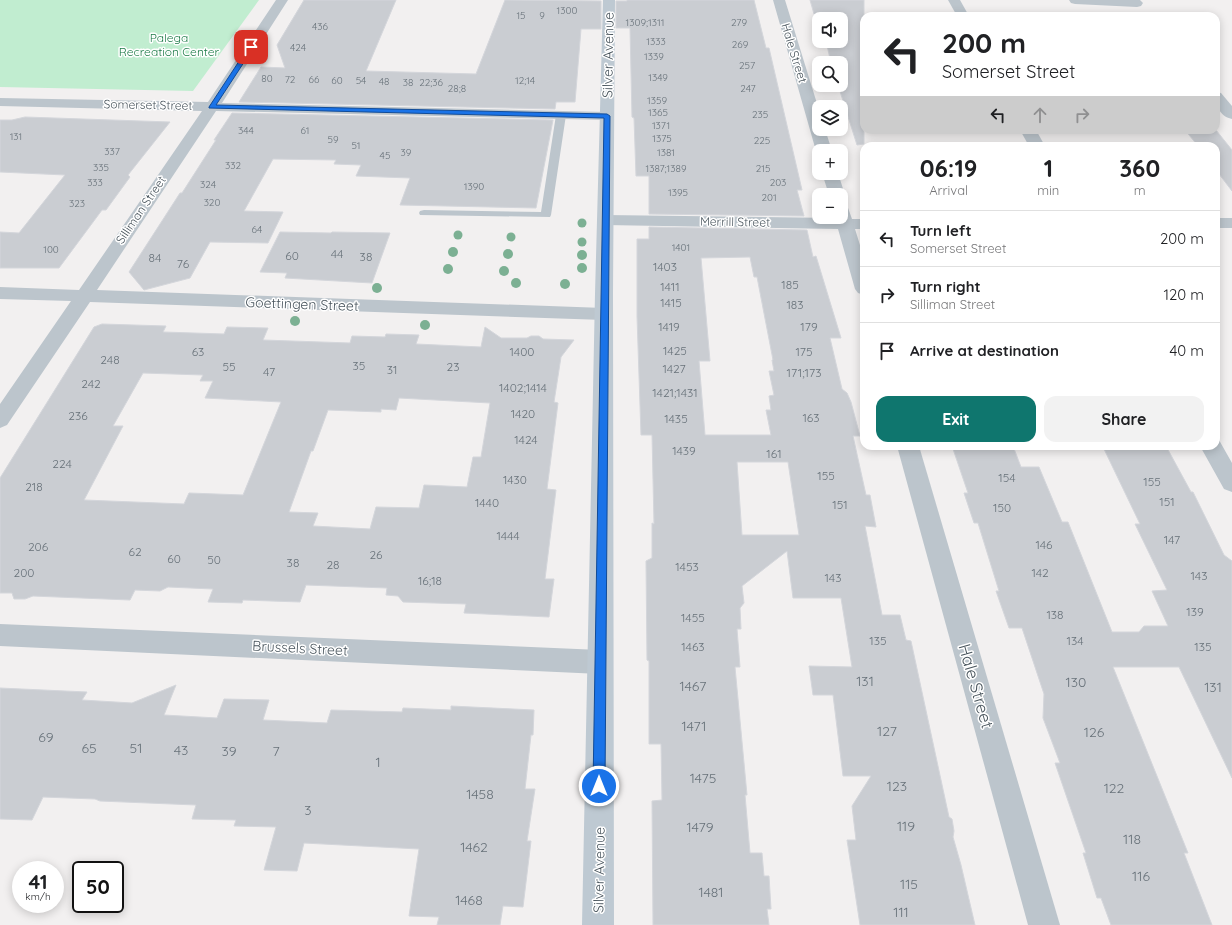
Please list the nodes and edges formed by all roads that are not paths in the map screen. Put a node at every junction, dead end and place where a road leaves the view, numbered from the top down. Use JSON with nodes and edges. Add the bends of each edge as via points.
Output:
{"nodes":[{"id":1,"x":282,"y":0,"type":"edge"},
{"id":2,"x":609,"y":0,"type":"edge"},
{"id":3,"x":779,"y":0,"type":"edge"},
{"id":4,"x":954,"y":0,"type":"edge"},
{"id":5,"x":1075,"y":0,"type":"edge"},
{"id":6,"x":1139,"y":5,"type":"edge"},
{"id":7,"x":961,"y":12,"type":"edge"},
{"id":8,"x":1220,"y":101,"type":"edge"},
{"id":9,"x":0,"y":102,"type":"edge"},
{"id":10,"x":212,"y":107,"type":"junction"},
{"id":11,"x":561,"y":115,"type":"junction"},
{"id":12,"x":1232,"y":115,"type":"edge"},
{"id":13,"x":607,"y":116,"type":"junction"},
{"id":14,"x":822,"y":144,"type":"edge"},
{"id":15,"x":424,"y":213,"type":"dead end"},
{"id":16,"x":812,"y":217,"type":"edge"},
{"id":17,"x":848,"y":219,"type":"edge"},
{"id":18,"x":605,"y":220,"type":"junction"},
{"id":19,"x":860,"y":223,"type":"edge"},
{"id":20,"x":1220,"y":223,"type":"edge"},
{"id":21,"x":1232,"y":223,"type":"edge"},
{"id":22,"x":845,"y":224,"type":"edge"},
{"id":23,"x":860,"y":275,"type":"edge"},
{"id":24,"x":0,"y":293,"type":"edge"},
{"id":25,"x":84,"y":296,"type":"junction"},
{"id":26,"x":604,"y":314,"type":"junction"},
{"id":27,"x":0,"y":420,"type":"edge"},
{"id":28,"x":909,"y":450,"type":"edge"},
{"id":29,"x":1213,"y":450,"type":"edge"},
{"id":30,"x":1232,"y":483,"type":"edge"},
{"id":31,"x":0,"y":635,"type":"edge"},
{"id":32,"x":600,"y":662,"type":"junction"},
{"id":33,"x":598,"y":925,"type":"edge"},
{"id":34,"x":1044,"y":925,"type":"edge"}],
"edges":[{"from":1,"to":10,"type":"street","name":"Silliman Street"},
{"from":2,"to":13,"type":"main road","name":"Silver Avenue"},
{"from":3,"to":14,"type":"street","name":"Hale Street"},
{"from":4,"to":7,"type":"street"},
{"from":5,"to":6,"type":"street"},
{"from":8,"to":12,"type":"street"},
{"from":9,"to":10,"type":"street","name":"Somerset Street"},
{"from":10,"to":11,"type":"street","name":"Somerset Street"},
{"from":10,"to":25,"type":"street","name":"Silliman Street"},
{"from":11,"to":13,"type":"street","name":"Somerset Street"},
{"from":11,"to":15,"type":"lane","via":[[546,215]]},
{"from":13,"to":18,"type":"main road","name":"Silver Avenue"},
{"from":16,"to":18,"type":"street","name":"Merrill Street"},
{"from":17,"to":19,"type":"street","name":"Merrill Street"},
{"from":18,"to":26,"type":"main road","name":"Silver Avenue"},
{"from":20,"to":21,"type":"street"},
{"from":22,"to":23,"type":"street"},
{"from":24,"to":25,"type":"street","name":"Goettingen Street"},
{"from":25,"to":26,"type":"street","name":"Goettingen Street"},
{"from":25,"to":27,"type":"street","name":"Silliman Street"},
{"from":26,"to":32,"type":"main road","name":"Silver Avenue"},
{"from":28,"to":34,"type":"street","name":"Hale Street"},
{"from":29,"to":30,"type":"street"},
{"from":31,"to":32,"type":"street","name":"Brussels Street"},
{"from":32,"to":33,"type":"main road","name":"Silver Avenue"}]}
